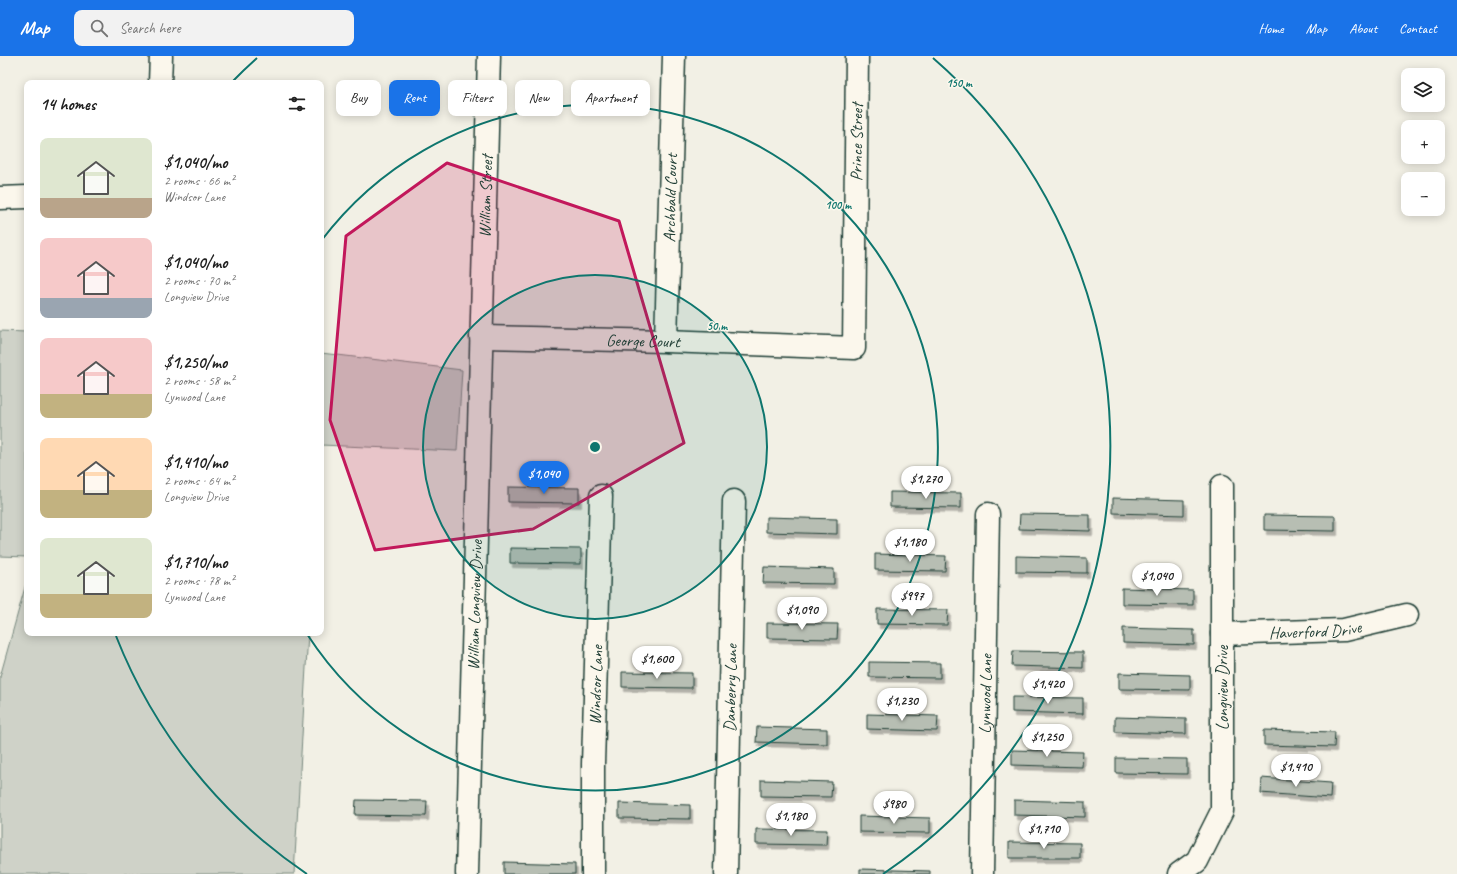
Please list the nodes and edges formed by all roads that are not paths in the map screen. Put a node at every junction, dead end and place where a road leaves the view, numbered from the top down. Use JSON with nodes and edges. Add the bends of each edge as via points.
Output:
{"nodes":[{"id":1,"x":161,"y":56,"type":"edge"},
{"id":2,"x":489,"y":56,"type":"edge"},
{"id":3,"x":674,"y":56,"type":"edge"},
{"id":4,"x":856,"y":56,"type":"edge"},
{"id":5,"x":160,"y":80,"type":"edge"},
{"id":6,"x":24,"y":197,"type":"edge"},
{"id":7,"x":0,"y":198,"type":"edge"},
{"id":8,"x":481,"y":337,"type":"junction"},
{"id":9,"x":666,"y":341,"type":"junction"},
{"id":10,"x":854,"y":348,"type":"joint"},
{"id":11,"x":1222,"y":486,"type":"dead end"},
{"id":12,"x":601,"y":496,"type":"dead end"},
{"id":13,"x":734,"y":501,"type":"dead end"},
{"id":14,"x":988,"y":514,"type":"dead end"},
{"id":15,"x":1407,"y":615,"type":"dead end"},
{"id":16,"x":1222,"y":634,"type":"junction"},
{"id":17,"x":467,"y":874,"type":"edge"},
{"id":18,"x":592,"y":874,"type":"edge"},
{"id":19,"x":726,"y":874,"type":"edge"},
{"id":20,"x":982,"y":874,"type":"edge"},
{"id":21,"x":1179,"y":874,"type":"edge"}],
"edges":[{"from":1,"to":5,"type":"street"},
{"from":2,"to":8,"type":"street","name":"William Street"},
{"from":3,"to":9,"type":"street","name":"Archbald Court"},
{"from":4,"to":10,"type":"street","name":"Prince Street"},
{"from":6,"to":7,"type":"street"},
{"from":8,"to":9,"type":"street","name":"George Court"},
{"from":8,"to":17,"type":"street","name":"William Longview Drive"},
{"from":9,"to":10,"type":"street","name":"George Court"},
{"from":11,"to":16,"type":"street","name":"Longview Drive"},
{"from":12,"to":18,"type":"street","name":"Windsor Lane"},
{"from":13,"to":19,"type":"street","name":"Danberry Lane"},
{"from":14,"to":20,"type":"street","name":"Lynwood Lane"},
{"from":15,"to":16,"type":"street","name":"Haverford Drive","via":[[1344,630]]},
{"from":16,"to":21,"type":"street","name":"Longview Drive","via":[[1222,811],[1197,861]]}]}
